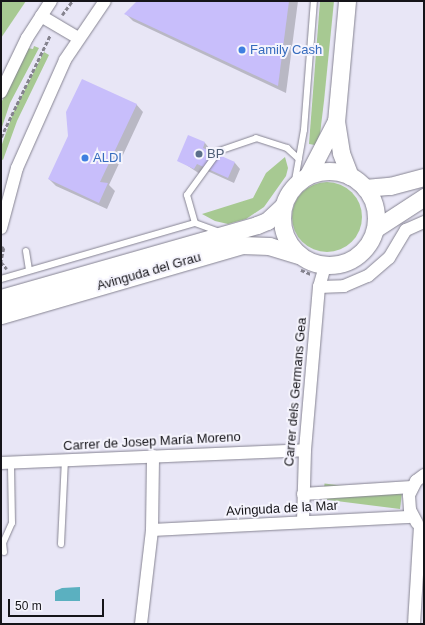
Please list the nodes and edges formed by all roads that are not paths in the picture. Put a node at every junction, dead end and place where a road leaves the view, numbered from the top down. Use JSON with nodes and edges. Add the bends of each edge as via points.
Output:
{"nodes":[{"id":1,"x":51,"y":1,"type":"edge"},
{"id":2,"x":105,"y":1,"type":"edge"},
{"id":3,"x":314,"y":1,"type":"edge"},
{"id":4,"x":347,"y":1,"type":"edge"},
{"id":5,"x":41,"y":16,"type":"junction"},
{"id":6,"x":78,"y":38,"type":"junction"},
{"id":7,"x":1,"y":92,"type":"edge"},
{"id":8,"x":336,"y":121,"type":"junction"},
{"id":9,"x":299,"y":159,"type":"junction"},
{"id":10,"x":308,"y":175,"type":"junction"},
{"id":11,"x":350,"y":176,"type":"junction"},
{"id":12,"x":424,"y":177,"type":"edge"},
{"id":13,"x":294,"y":186,"type":"junction"},
{"id":14,"x":365,"y":188,"type":"junction"},
{"id":15,"x":424,"y":197,"type":"edge"},
{"id":16,"x":283,"y":206,"type":"junction"},
{"id":17,"x":424,"y":222,"type":"edge"},
{"id":18,"x":195,"y":223,"type":"junction"},
{"id":19,"x":1,"y":228,"type":"edge"},
{"id":20,"x":375,"y":229,"type":"junction"},
{"id":21,"x":225,"y":234,"type":"junction"},
{"id":22,"x":26,"y":251,"type":"dead end"},
{"id":23,"x":297,"y":261,"type":"junction"},
{"id":24,"x":29,"y":270,"type":"junction"},
{"id":25,"x":322,"y":276,"type":"junction"},
{"id":26,"x":1,"y":279,"type":"edge"},
{"id":27,"x":1,"y":298,"type":"edge"},
{"id":28,"x":1,"y":315,"type":"edge"},
{"id":29,"x":305,"y":450,"type":"junction"},
{"id":30,"x":153,"y":456,"type":"junction"},
{"id":31,"x":65,"y":460,"type":"junction"},
{"id":32,"x":6,"y":463,"type":"edge"},
{"id":33,"x":424,"y":475,"type":"edge"},
{"id":34,"x":412,"y":487,"type":"junction"},
{"id":35,"x":303,"y":494,"type":"junction"},
{"id":36,"x":303,"y":522,"type":"junction"},
{"id":37,"x":419,"y":524,"type":"edge"},
{"id":38,"x":152,"y":530,"type":"junction"},
{"id":39,"x":61,"y":544,"type":"dead end"},
{"id":40,"x":4,"y":552,"type":"dead end"},
{"id":41,"x":141,"y":624,"type":"edge"},
{"id":42,"x":414,"y":624,"type":"edge"}],
"edges":[{"from":1,"to":5,"type":"street"},
{"from":2,"to":6,"type":"street"},
{"from":3,"to":9,"type":"lane","via":[[304,130]]},
{"from":4,"to":8,"type":"main road"},
{"from":5,"to":6,"type":"street"},
{"from":5,"to":7,"type":"street","via":[[27,38]]},
{"from":6,"to":19,"type":"street","via":[[65,60],[17,168]]},
{"from":8,"to":10,"type":"main road"},
{"from":8,"to":11,"type":"main road","via":[[341,154]]},
{"from":9,"to":13,"type":"lane"},
{"from":9,"to":18,"type":"lane","via":[[287,148],[256,138],[219,151],[187,195]]},
{"from":10,"to":11,"type":"main road","via":[[324,171]]},
{"from":10,"to":13,"type":"main road"},
{"from":11,"to":14,"type":"main road"},
{"from":12,"to":14,"type":"main road","via":[[390,186]]},
{"from":13,"to":16,"type":"main road"},
{"from":14,"to":20,"type":"main road","via":[[373,200]]},
{"from":15,"to":20,"type":"main road"},
{"from":16,"to":21,"type":"main road","name":"Avinguda del Grau","via":[[267,220]]},
{"from":16,"to":23,"type":"main road","via":[[284,232]]},
{"from":17,"to":25,"type":"street","via":[[406,230],[389,258],[368,276],[344,286]]},
{"from":18,"to":21,"type":"lane"},
{"from":18,"to":24,"type":"lane"},
{"from":20,"to":25,"type":"main road","via":[[370,242],[351,260]]},
{"from":21,"to":27,"type":"main road","name":"Avinguda del Grau"},
{"from":22,"to":24,"type":"lane"},
{"from":23,"to":25,"type":"main road","via":[[311,262]]},
{"from":23,"to":28,"type":"main road","name":"Avinguda del Grau","via":[[269,246],[242,245]]},
{"from":24,"to":26,"type":"lane"},
{"from":25,"to":29,"type":"street","name":"Carrer dels Germans Gea"},
{"from":29,"to":30,"type":"street","name":"Carrer de Josep María Moreno"},
{"from":29,"to":35,"type":"street","name":"Carrer dels Germans Gea"},
{"from":30,"to":31,"type":"street","name":"Carrer de Josep María Moreno"},
{"from":30,"to":38,"type":"street"},
{"from":31,"to":32,"type":"street","name":"Carrer de Josep María Moreno"},
{"from":31,"to":39,"type":"lane"},
{"from":32,"to":40,"type":"lane","via":[[12,522],[3,543]]},
{"from":33,"to":34,"type":"street"},
{"from":34,"to":35,"type":"street","name":"Avinguda de la Mar"},
{"from":34,"to":37,"type":"street","via":[[409,502]]},
{"from":35,"to":36,"type":"street","name":"Carrer dels Germans Gea"},
{"from":36,"to":37,"type":"street","name":"Avinguda de la Mar"},
{"from":36,"to":38,"type":"street","name":"Avinguda de la Mar"},
{"from":37,"to":42,"type":"street"},
{"from":38,"to":41,"type":"street"}]}
